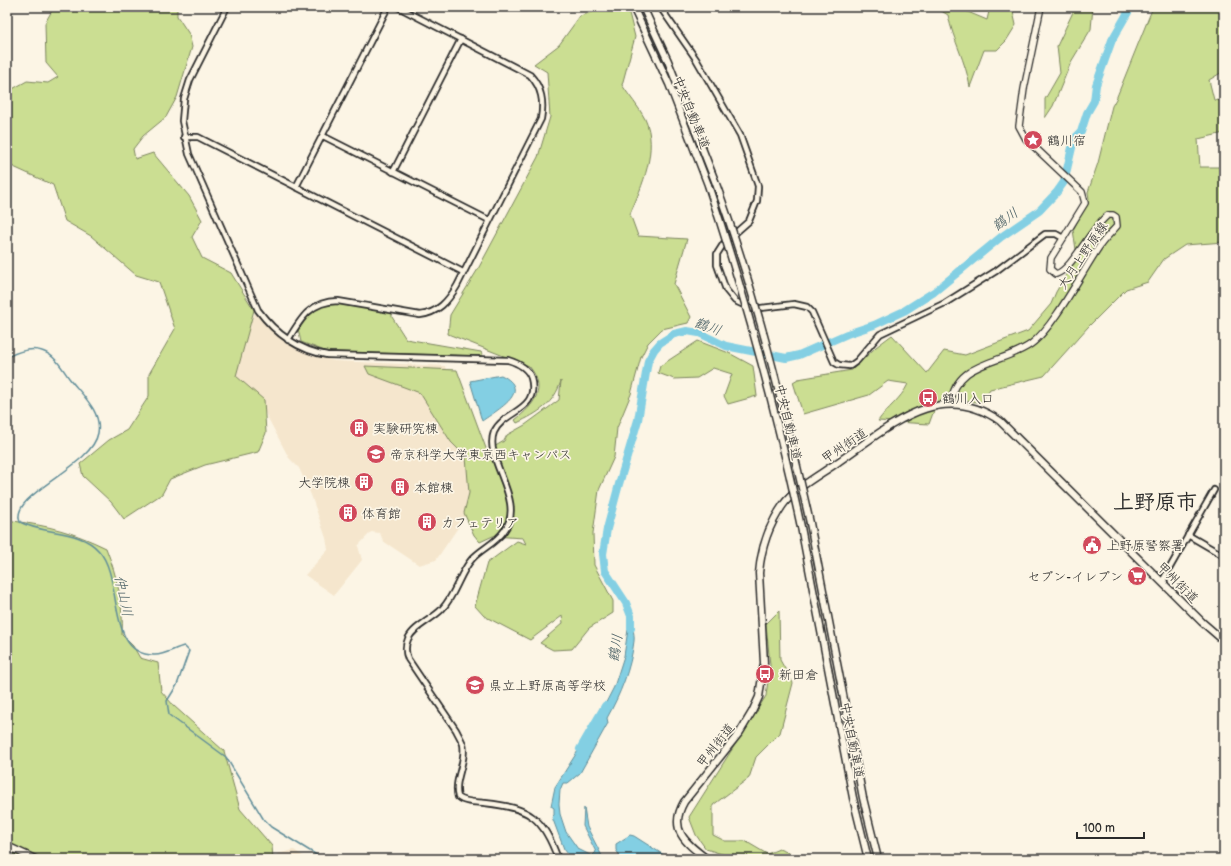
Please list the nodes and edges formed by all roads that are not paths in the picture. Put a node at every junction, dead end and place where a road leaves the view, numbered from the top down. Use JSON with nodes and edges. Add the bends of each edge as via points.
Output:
{"nodes":[{"id":1,"x":227,"y":7,"type":"edge"},
{"id":2,"x":388,"y":7,"type":"edge"},
{"id":3,"x":398,"y":7,"type":"edge"},
{"id":4,"x":633,"y":7,"type":"edge"},
{"id":5,"x":643,"y":7,"type":"edge"},
{"id":6,"x":660,"y":7,"type":"edge"},
{"id":7,"x":1041,"y":7,"type":"edge"},
{"id":8,"x":461,"y":39,"type":"junction"},
{"id":9,"x":323,"y":136,"type":"junction"},
{"id":10,"x":184,"y":137,"type":"junction"},
{"id":11,"x":393,"y":172,"type":"junction"},
{"id":12,"x":296,"y":187,"type":"junction"},
{"id":13,"x":489,"y":220,"type":"junction"},
{"id":14,"x":1063,"y":238,"type":"junction"},
{"id":15,"x":464,"y":272,"type":"junction"},
{"id":16,"x":288,"y":340,"type":"junction"},
{"id":17,"x":950,"y":404,"type":"junction"},
{"id":18,"x":1214,"y":490,"type":"dead end"},
{"id":19,"x":1188,"y":535,"type":"junction"},
{"id":20,"x":1224,"y":556,"type":"edge"},
{"id":21,"x":1165,"y":584,"type":"junction"},
{"id":22,"x":1224,"y":641,"type":"edge"},
{"id":23,"x":7,"y":846,"type":"edge"},
{"id":24,"x":35,"y":859,"type":"edge"},
{"id":25,"x":558,"y":859,"type":"edge"},
{"id":26,"x":707,"y":859,"type":"edge"},
{"id":27,"x":868,"y":859,"type":"edge"},
{"id":28,"x":878,"y":859,"type":"edge"}],
"edges":[{"from":1,"to":10,"type":"street","via":[[186,90],[182,114]]},
{"from":2,"to":9,"type":"street"},
{"from":3,"to":8,"type":"street"},
{"from":4,"to":27,"type":"highway","name":"中央自動車道","bridge":true,"via":[[669,84],[708,185],[732,253],[762,359],[801,527],[851,791]]},
{"from":5,"to":28,"type":"highway","name":"中央自動車道","bridge":true,"via":[[668,61],[715,181],[761,326],[787,422],[810,523],[863,798]]},
{"from":6,"to":14,"type":"street","via":[[696,59],[740,135],[758,186],[757,201],[748,221],[724,243],[717,254],[717,265],[726,290],[735,301],[752,309],[801,304],[807,307],[812,312],[834,362],[839,365],[850,366],[883,331],[945,303],[996,271],[1045,234],[1056,234]]},
{"from":7,"to":14,"type":"main road","name":"大月上野原線","via":[[1018,126],[1026,139],[1082,192],[1085,203]]},
{"from":8,"to":11,"type":"street"},
{"from":8,"to":13,"type":"street","via":[[526,72],[537,82],[542,96],[541,119]]},
{"from":9,"to":11,"type":"street"},
{"from":9,"to":12,"type":"street"},
{"from":10,"to":12,"type":"street","via":[[198,137]]},
{"from":10,"to":16,"type":"street","via":[[189,154],[258,310],[269,325]]},
{"from":11,"to":13,"type":"street"},
{"from":12,"to":15,"type":"street"},
{"from":13,"to":15,"type":"street"},
{"from":14,"to":17,"type":"main road","name":"大月上野原線","via":[[1049,264],[1050,270],[1056,274],[1065,270],[1102,219],[1108,215],[1116,217],[1116,226],[1100,244],[1061,307],[1036,340],[1016,352],[963,374],[953,391]]},
{"from":15,"to":16,"type":"street","via":[[447,301],[431,312],[412,314],[343,301],[329,301],[320,303],[306,312]]},
{"from":16,"to":25,"type":"street","via":[[310,351],[327,355],[508,360],[521,365],[529,375],[532,391],[528,401],[497,427],[493,437],[493,449],[511,506],[507,526],[500,536],[472,559],[447,604],[411,634],[405,650],[408,659],[456,730],[463,745],[458,797],[498,804],[531,816],[546,830]]},
{"from":17,"to":21,"type":"highway","name":"甲州街道","via":[[980,410],[1000,421]]},
{"from":17,"to":26,"type":"highway","name":"甲州街道","via":[[916,411],[900,420],[790,497],[773,522],[765,539],[760,561],[764,663],[759,697],[749,719],[684,802],[678,817],[682,837]]},
{"from":18,"to":19,"type":"street"},
{"from":19,"to":20,"type":"street"},
{"from":19,"to":21,"type":"street","via":[[1164,578]]},
{"from":21,"to":22,"type":"highway","name":"甲州街道"},
{"from":23,"to":24,"type":"highway"}]}
